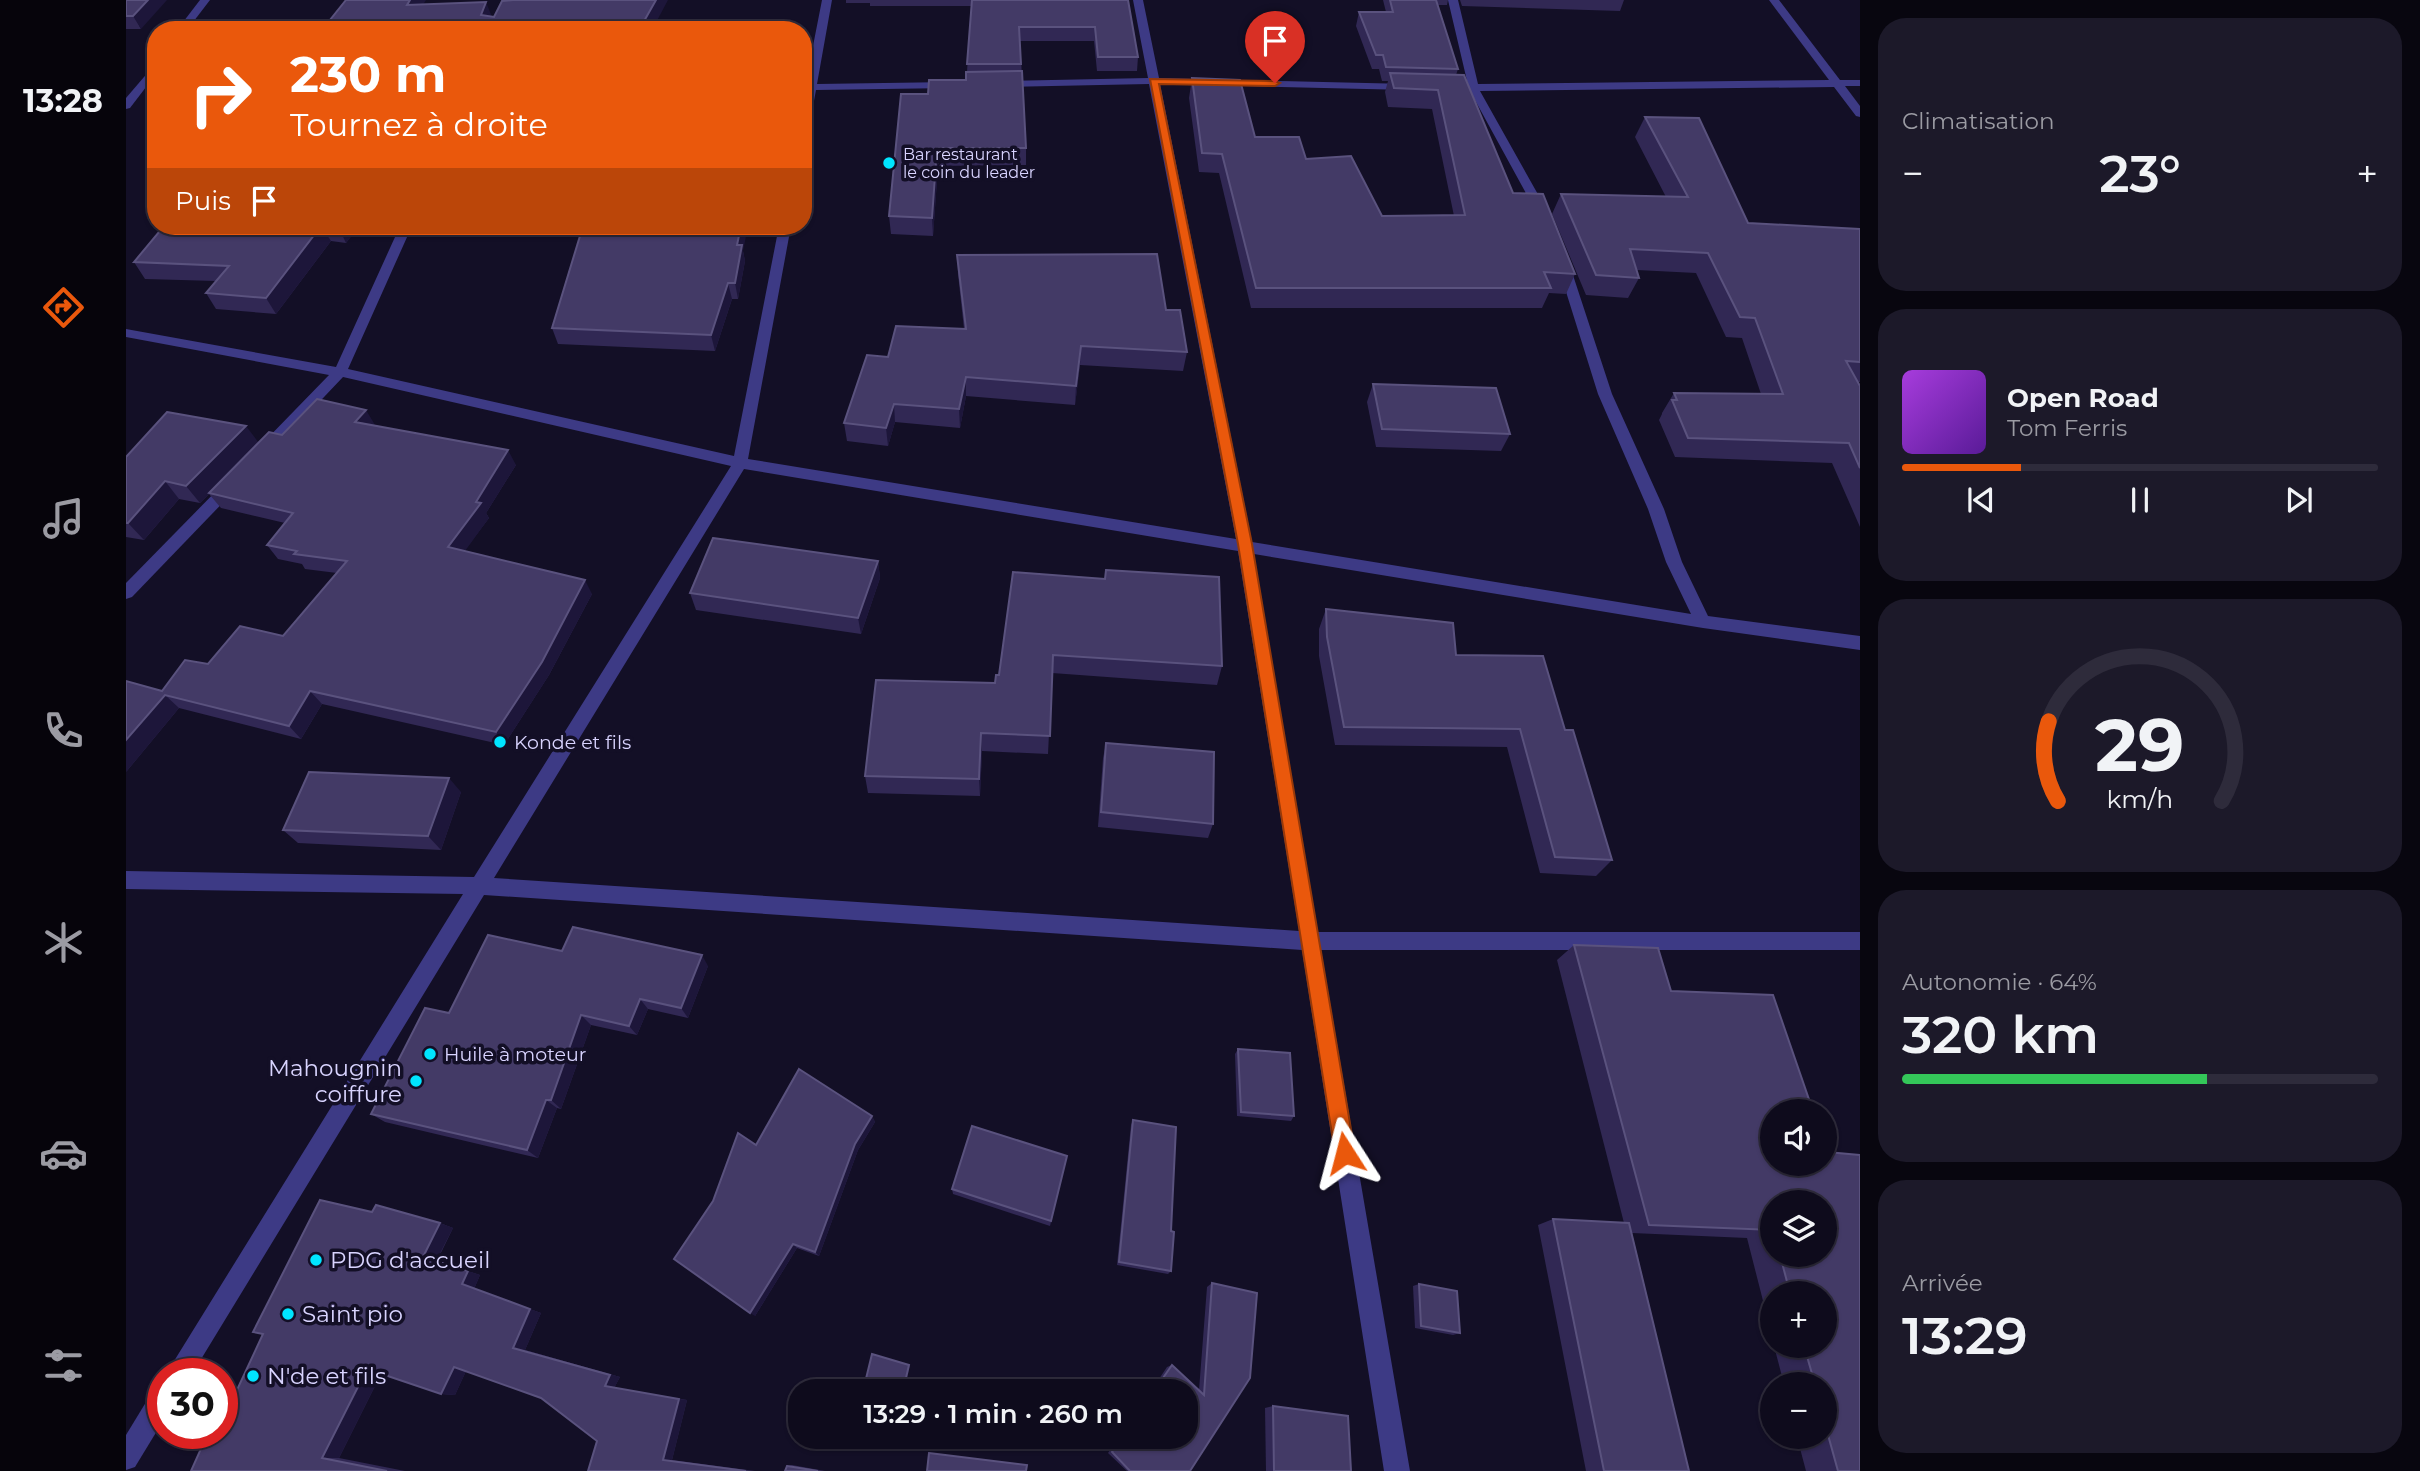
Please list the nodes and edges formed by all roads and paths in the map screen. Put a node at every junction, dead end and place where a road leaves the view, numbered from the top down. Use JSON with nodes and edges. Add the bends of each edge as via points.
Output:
{"nodes":[{"id":1,"x":205,"y":0,"type":"edge"},
{"id":2,"x":507,"y":0,"type":"edge"},
{"id":3,"x":827,"y":0,"type":"edge"},
{"id":4,"x":1138,"y":0,"type":"edge"},
{"id":5,"x":1454,"y":0,"type":"edge"},
{"id":6,"x":1774,"y":0,"type":"edge"},
{"id":7,"x":190,"y":21,"type":"edge"},
{"id":8,"x":498,"y":21,"type":"edge"},
{"id":9,"x":147,"y":78,"type":"edge"},
{"id":10,"x":1153,"y":81,"type":"junction"},
{"id":11,"x":812,"y":82,"type":"edge"},
{"id":12,"x":1839,"y":83,"type":"junction"},
{"id":13,"x":1860,"y":83,"type":"edge"},
{"id":14,"x":989,"y":84,"type":"edge"},
{"id":15,"x":962,"y":85,"type":"edge"},
{"id":16,"x":812,"y":87,"type":"edge"},
{"id":17,"x":1421,"y":88,"type":"edge"},
{"id":18,"x":1434,"y":88,"type":"edge"},
{"id":19,"x":1474,"y":89,"type":"junction"},
{"id":20,"x":126,"y":106,"type":"edge"},
{"id":21,"x":1860,"y":114,"type":"edge"},
{"id":22,"x":1550,"y":226,"type":"edge"},
{"id":23,"x":402,"y":235,"type":"edge"},
{"id":24,"x":783,"y":235,"type":"edge"},
{"id":25,"x":1559,"y":252,"type":"edge"},
{"id":26,"x":126,"y":333,"type":"edge"},
{"id":27,"x":340,"y":372,"type":"junction"},
{"id":28,"x":740,"y":463,"type":"junction"},
{"id":29,"x":1245,"y":544,"type":"junction"},
{"id":30,"x":126,"y":593,"type":"edge"},
{"id":31,"x":1703,"y":622,"type":"junction"},
{"id":32,"x":1860,"y":643,"type":"edge"},
{"id":33,"x":126,"y":880,"type":"edge"},
{"id":34,"x":477,"y":886,"type":"junction"},
{"id":35,"x":1310,"y":941,"type":"junction"},
{"id":36,"x":1860,"y":941,"type":"edge"},
{"id":37,"x":187,"y":1358,"type":"edge"},
{"id":38,"x":147,"y":1424,"type":"edge"},
{"id":39,"x":126,"y":1458,"type":"edge"},
{"id":40,"x":1397,"y":1471,"type":"edge"}],
"edges":[{"from":1,"to":7,"type":"street"},
{"from":2,"to":8,"type":"street"},
{"from":3,"to":11,"type":"street"},
{"from":4,"to":10,"type":"street"},
{"from":5,"to":19,"type":"street"},
{"from":6,"to":12,"type":"street"},
{"from":9,"to":20,"type":"street"},
{"from":10,"to":14,"type":"street"},
{"from":10,"to":17,"type":"street"},
{"from":10,"to":29,"type":"street"},
{"from":12,"to":13,"type":"street"},
{"from":12,"to":19,"type":"street"},
{"from":12,"to":21,"type":"street"},
{"from":15,"to":16,"type":"street"},
{"from":18,"to":19,"type":"street"},
{"from":19,"to":22,"type":"street"},
{"from":23,"to":27,"type":"street"},
{"from":24,"to":28,"type":"street"},
{"from":25,"to":31,"type":"street","via":[[1605,394]]},
{"from":26,"to":27,"type":"street"},
{"from":27,"to":28,"type":"street"},
{"from":27,"to":30,"type":"street"},
{"from":28,"to":29,"type":"street"},
{"from":28,"to":34,"type":"street"},
{"from":29,"to":31,"type":"street"},
{"from":29,"to":35,"type":"street"},
{"from":31,"to":32,"type":"street"},
{"from":33,"to":34,"type":"street"},
{"from":34,"to":35,"type":"street"},
{"from":34,"to":37,"type":"street"},
{"from":35,"to":36,"type":"street"},
{"from":35,"to":40,"type":"street"},
{"from":38,"to":39,"type":"street"}]}
